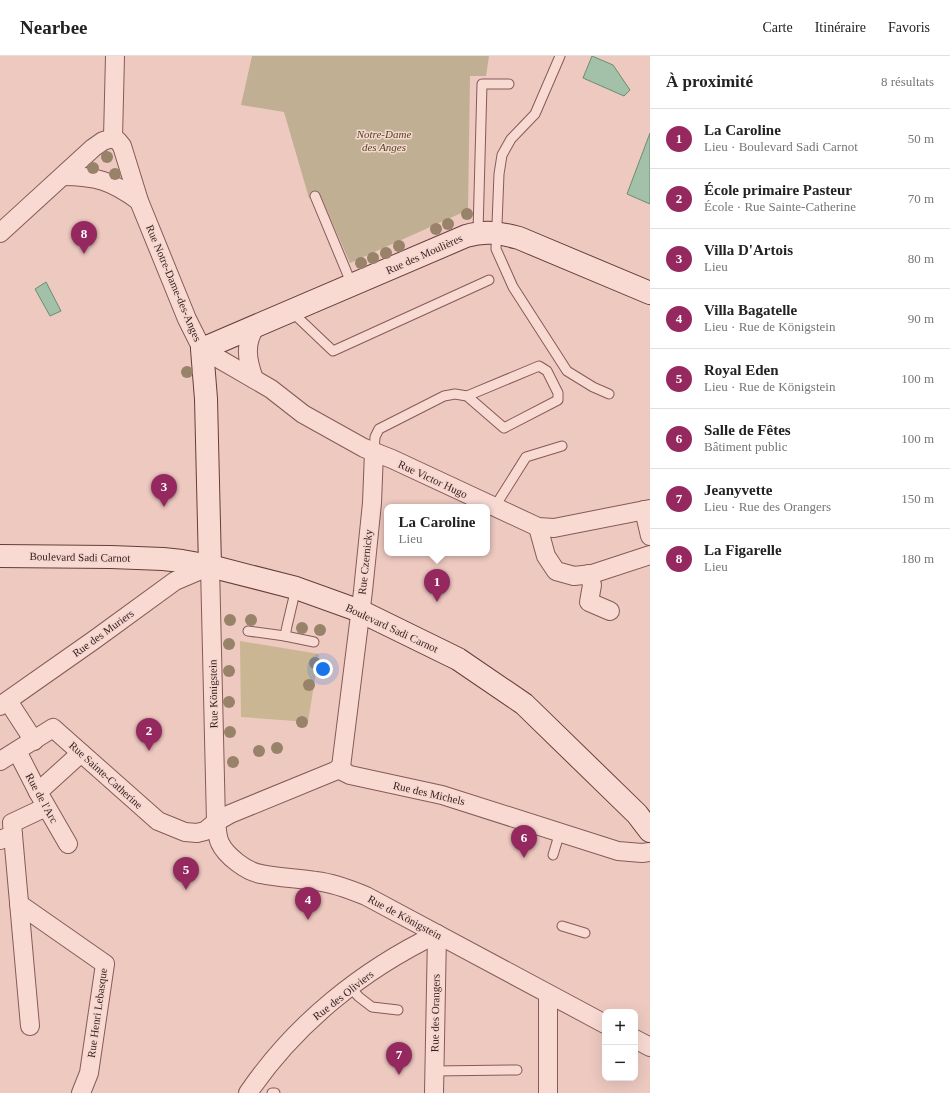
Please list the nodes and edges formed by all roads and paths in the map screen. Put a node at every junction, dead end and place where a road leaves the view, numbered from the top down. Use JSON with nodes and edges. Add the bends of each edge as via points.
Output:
{"nodes":[{"id":1,"x":116,"y":56,"type":"edge"},
{"id":2,"x":560,"y":56,"type":"edge"},
{"id":3,"x":509,"y":84,"type":"dead end"},
{"id":4,"x":113,"y":138,"type":"junction"},
{"id":5,"x":63,"y":176,"type":"junction"},
{"id":6,"x":315,"y":196,"type":"dead end"},
{"id":7,"x":139,"y":201,"type":"junction"},
{"id":8,"x":488,"y":232,"type":"junction"},
{"id":9,"x":0,"y":233,"type":"edge"},
{"id":10,"x":489,"y":280,"type":"dead end"},
{"id":11,"x":365,"y":284,"type":"junction"},
{"id":12,"x":650,"y":293,"type":"edge"},
{"id":13,"x":291,"y":311,"type":"junction"},
{"id":14,"x":256,"y":326,"type":"junction"},
{"id":15,"x":202,"y":349,"type":"junction"},
{"id":16,"x":254,"y":379,"type":"junction"},
{"id":17,"x":609,"y":394,"type":"dead end"},
{"id":18,"x":467,"y":396,"type":"junction"},
{"id":19,"x":562,"y":446,"type":"dead end"},
{"id":20,"x":374,"y":452,"type":"junction"},
{"id":21,"x":486,"y":504,"type":"edge"},
{"id":22,"x":490,"y":506,"type":"edge"},
{"id":23,"x":494,"y":508,"type":"junction"},
{"id":24,"x":647,"y":510,"type":"edge"},
{"id":25,"x":538,"y":527,"type":"junction"},
{"id":26,"x":650,"y":536,"type":"edge"},
{"id":27,"x":650,"y":555,"type":"edge"},
{"id":28,"x":0,"y":556,"type":"edge"},
{"id":29,"x":210,"y":566,"type":"junction"},
{"id":30,"x":589,"y":574,"type":"junction"},
{"id":31,"x":296,"y":588,"type":"junction"},
{"id":32,"x":360,"y":611,"type":"junction"},
{"id":33,"x":610,"y":611,"type":"dead end"},
{"id":34,"x":248,"y":631,"type":"dead end"},
{"id":35,"x":285,"y":636,"type":"junction"},
{"id":36,"x":314,"y":642,"type":"dead end"},
{"id":37,"x":4,"y":704,"type":"edge"},
{"id":38,"x":34,"y":741,"type":"junction"},
{"id":39,"x":17,"y":751,"type":"junction"},
{"id":40,"x":81,"y":753,"type":"junction"},
{"id":41,"x":0,"y":761,"type":"edge"},
{"id":42,"x":341,"y":767,"type":"junction"},
{"id":43,"x":42,"y":800,"type":"junction"},
{"id":44,"x":644,"y":810,"type":"edge"},
{"id":45,"x":216,"y":822,"type":"junction"},
{"id":46,"x":650,"y":831,"type":"edge"},
{"id":47,"x":560,"y":832,"type":"junction"},
{"id":48,"x":7,"y":837,"type":"edge"},
{"id":49,"x":68,"y":844,"type":"dead end"},
{"id":50,"x":650,"y":852,"type":"edge"},
{"id":51,"x":553,"y":855,"type":"dead end"},
{"id":52,"x":18,"y":904,"type":"junction"},
{"id":53,"x":562,"y":926,"type":"dead end"},
{"id":54,"x":585,"y":933,"type":"dead end"},
{"id":55,"x":437,"y":934,"type":"junction"},
{"id":56,"x":350,"y":987,"type":"junction"},
{"id":57,"x":548,"y":994,"type":"junction"},
{"id":58,"x":398,"y":1010,"type":"dead end"},
{"id":59,"x":602,"y":1022,"type":"edge"},
{"id":60,"x":30,"y":1026,"type":"dead end"},
{"id":61,"x":638,"y":1041,"type":"edge"},
{"id":62,"x":650,"y":1047,"type":"edge"},
{"id":63,"x":517,"y":1070,"type":"dead end"},
{"id":64,"x":434,"y":1071,"type":"junction"},
{"id":65,"x":81,"y":1093,"type":"edge"},
{"id":66,"x":248,"y":1093,"type":"edge"},
{"id":67,"x":434,"y":1093,"type":"edge"},
{"id":68,"x":548,"y":1093,"type":"edge"}],
"edges":[{"from":1,"to":4,"type":"street"},
{"from":2,"to":8,"type":"lane","via":[[536,114],[511,139],[502,155]]},
{"from":3,"to":8,"type":"lane","via":[[482,84]]},
{"from":4,"to":5,"type":"street","via":[[93,148]]},
{"from":4,"to":7,"type":"street","name":"Rue Notre-Dame-des-Anges","via":[[122,146]]},
{"from":5,"to":7,"type":"street","via":[[88,176],[100,179],[123,189]]},
{"from":5,"to":9,"type":"street"},
{"from":6,"to":11,"type":"lane"},
{"from":7,"to":15,"type":"street","name":"Rue Notre-Dame-des-Anges","via":[[187,319]]},
{"from":8,"to":11,"type":"main road","name":"Rue des Moulières","via":[[466,236]]},
{"from":8,"to":12,"type":"main road","via":[[519,238]]},
{"from":8,"to":17,"type":"lane","via":[[513,287],[567,371]]},
{"from":10,"to":13,"type":"lane","via":[[334,351]]},
{"from":11,"to":13,"type":"main road","name":"Rue des Moulières"},
{"from":13,"to":14,"type":"main road","name":"Rue des Moulières"},
{"from":14,"to":15,"type":"main road","name":"Rue des Moulières"},
{"from":14,"to":16,"type":"street","via":[[247,346]]},
{"from":15,"to":16,"type":"street","name":"Rue Victor Hugo"},
{"from":15,"to":29,"type":"main road","name":"Rue Notre-Dame-des-Anges","via":[[206,399]]},
{"from":16,"to":20,"type":"street","name":"Rue Victor Hugo","via":[[303,414]]},
{"from":18,"to":18,"type":"lane","via":[[504,428],[558,400],[558,393],[547,371],[539,366]]},
{"from":18,"to":20,"type":"lane","via":[[444,396],[379,429],[375,437]]},
{"from":19,"to":23,"type":"lane","via":[[526,457]]},
{"from":20,"to":21,"type":"street","name":"Rue Victor Hugo"},
{"from":20,"to":32,"type":"street","name":"Rue Czernicky","via":[[372,503]]},
{"from":22,"to":23,"type":"street","name":"Rue Victor Hugo"},
{"from":23,"to":25,"type":"street","name":"Rue Victor Hugo"},
{"from":24,"to":25,"type":"street","name":"Rue Victor Hugo","via":[[554,528]]},
{"from":24,"to":26,"type":"street"},
{"from":25,"to":30,"type":"street","via":[[546,556],[556,571],[574,576]]},
{"from":27,"to":30,"type":"street"},
{"from":28,"to":29,"type":"main road","name":"Boulevard Sadi Carnot","via":[[162,559]]},
{"from":29,"to":31,"type":"main road","name":"Boulevard Sadi Carnot"},
{"from":29,"to":37,"type":"street","name":"Rue des Muriers","via":[[175,581]]},
{"from":29,"to":45,"type":"street","name":"Rue Königstein"},
{"from":30,"to":33,"type":"street","via":[[592,585],[589,602]]},
{"from":31,"to":32,"type":"main road","name":"Boulevard Sadi Carnot"},
{"from":31,"to":35,"type":"lane"},
{"from":32,"to":42,"type":"street","name":"Rue Czernicky"},
{"from":32,"to":44,"type":"main road","name":"Boulevard Sadi Carnot","via":[[458,660],[524,704]]},
{"from":34,"to":35,"type":"lane"},
{"from":35,"to":36,"type":"lane"},
{"from":37,"to":38,"type":"street"},
{"from":38,"to":39,"type":"street","name":"Rue Sainte-Catherine"},
{"from":38,"to":40,"type":"street","name":"Rue Sainte-Catherine","via":[[53,728]]},
{"from":39,"to":41,"type":"street","name":"Rue Sainte-Catherine"},
{"from":39,"to":43,"type":"street","name":"Rue de l'Arc"},
{"from":40,"to":43,"type":"street"},
{"from":40,"to":45,"type":"street","name":"Rue Sainte-Catherine","via":[[158,822],[197,833],[205,831]]},
{"from":42,"to":45,"type":"street"},
{"from":42,"to":47,"type":"street","name":"Rue des Michels","via":[[350,775],[442,795]]},
{"from":43,"to":48,"type":"street","via":[[12,823]]},
{"from":43,"to":49,"type":"street","name":"Rue de l'Arc"},
{"from":44,"to":46,"type":"main road","name":"Boulevard Sadi Carnot"},
{"from":45,"to":55,"type":"street","name":"Rue de Königstein","via":[[220,844],[238,863],[249,870],[350,889]]},
{"from":47,"to":50,"type":"street","name":"Rue des Michels","via":[[618,850]]},
{"from":47,"to":51,"type":"lane"},
{"from":48,"to":52,"type":"street"},
{"from":52,"to":60,"type":"street"},
{"from":52,"to":65,"type":"street","name":"Rue Henri Lebasque","via":[[105,964],[89,1073]]},
{"from":53,"to":54,"type":"lane"},
{"from":55,"to":56,"type":"street","name":"Rue des Oliviers","via":[[410,947]]},
{"from":55,"to":57,"type":"street","name":"Rue de Königstein"},
{"from":55,"to":64,"type":"street","name":"Rue des Orangers"},
{"from":56,"to":58,"type":"lane","via":[[359,998],[372,1007]]},
{"from":56,"to":66,"type":"street","name":"Rue des Oliviers","via":[[326,1005],[298,1032],[263,1071]]},
{"from":57,"to":59,"type":"street","name":"Rue de Königstein"},
{"from":57,"to":68,"type":"street"},
{"from":61,"to":62,"type":"street"},
{"from":63,"to":64,"type":"lane"},
{"from":64,"to":67,"type":"street","name":"Rue des Orangers"}]}
